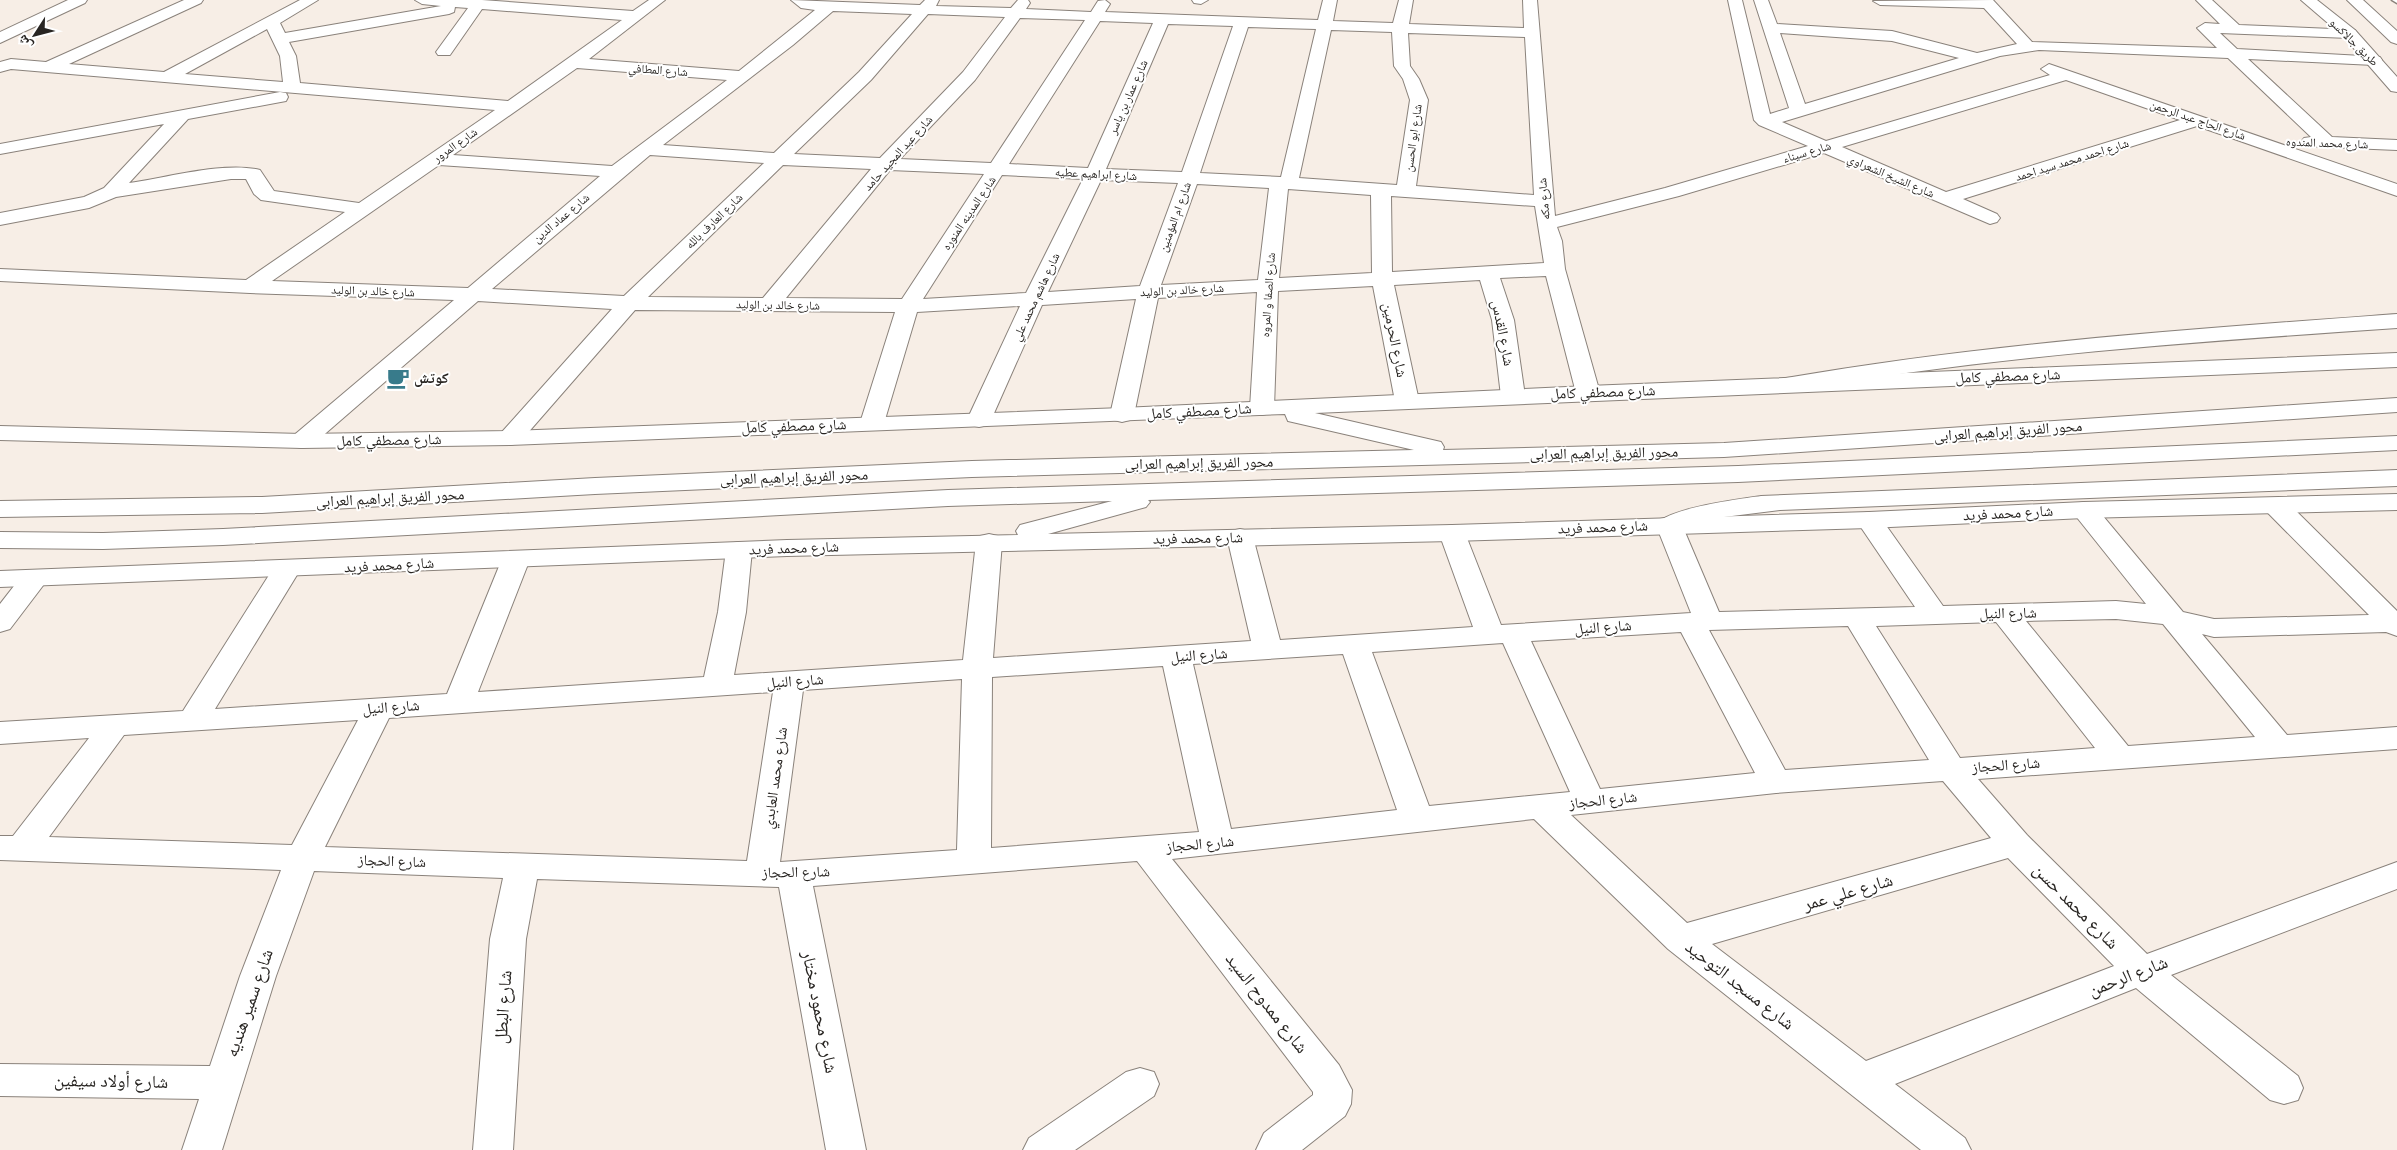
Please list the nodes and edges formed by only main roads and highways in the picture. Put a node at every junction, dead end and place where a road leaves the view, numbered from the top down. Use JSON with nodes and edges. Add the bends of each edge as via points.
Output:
{"nodes":[{"id":1,"x":80,"y":0,"type":"edge"},
{"id":2,"x":196,"y":0,"type":"edge"},
{"id":3,"x":311,"y":0,"type":"edge"},
{"id":4,"x":422,"y":0,"type":"edge"},
{"id":5,"x":658,"y":0,"type":"edge"},
{"id":6,"x":798,"y":0,"type":"edge"},
{"id":7,"x":1201,"y":0,"type":"edge"},
{"id":8,"x":1330,"y":0,"type":"edge"},
{"id":9,"x":1406,"y":0,"type":"edge"},
{"id":10,"x":1530,"y":0,"type":"edge"},
{"id":11,"x":1736,"y":0,"type":"edge"},
{"id":12,"x":1761,"y":0,"type":"edge"},
{"id":13,"x":2203,"y":0,"type":"edge"},
{"id":14,"x":2308,"y":0,"type":"edge"},
{"id":15,"x":2354,"y":0,"type":"edge"},
{"id":16,"x":1880,"y":1,"type":"edge"},
{"id":17,"x":1986,"y":2,"type":"edge"},
{"id":18,"x":859,"y":3,"type":"edge"},
{"id":19,"x":478,"y":4,"type":"junction"},
{"id":20,"x":928,"y":5,"type":"edge"},
{"id":21,"x":829,"y":6,"type":"junction"},
{"id":22,"x":1021,"y":7,"type":"edge"},
{"id":23,"x":1101,"y":8,"type":"edge"},
{"id":24,"x":1265,"y":8,"type":"dead end"},
{"id":25,"x":636,"y":16,"type":"junction"},
{"id":26,"x":1162,"y":19,"type":"junction"},
{"id":27,"x":271,"y":21,"type":"junction"},
{"id":28,"x":1196,"y":21,"type":"junction"},
{"id":29,"x":1242,"y":22,"type":"junction"},
{"id":30,"x":1259,"y":23,"type":"junction"},
{"id":31,"x":464,"y":24,"type":"junction"},
{"id":32,"x":1325,"y":26,"type":"junction"},
{"id":33,"x":444,"y":27,"type":"dead end"},
{"id":34,"x":1400,"y":28,"type":"junction"},
{"id":35,"x":1769,"y":28,"type":"junction"},
{"id":36,"x":2234,"y":28,"type":"junction"},
{"id":37,"x":1531,"y":34,"type":"junction"},
{"id":38,"x":2349,"y":34,"type":"junction"},
{"id":39,"x":1892,"y":36,"type":"junction"},
{"id":40,"x":0,"y":38,"type":"edge"},
{"id":41,"x":2397,"y":38,"type":"edge"},
{"id":42,"x":280,"y":39,"type":"junction"},
{"id":43,"x":2027,"y":46,"type":"junction"},
{"id":44,"x":308,"y":52,"type":"dead end"},
{"id":45,"x":444,"y":52,"type":"dead end"},
{"id":46,"x":1998,"y":52,"type":"junction"},
{"id":47,"x":2229,"y":52,"type":"junction"},
{"id":48,"x":288,"y":56,"type":"junction"},
{"id":49,"x":1976,"y":58,"type":"junction"},
{"id":50,"x":2374,"y":60,"type":"junction"},
{"id":51,"x":574,"y":63,"type":"junction"},
{"id":52,"x":4,"y":64,"type":"edge"},
{"id":53,"x":48,"y":68,"type":"junction"},
{"id":54,"x":2067,"y":75,"type":"junction"},
{"id":55,"x":742,"y":76,"type":"junction"},
{"id":56,"x":167,"y":78,"type":"junction"},
{"id":57,"x":2397,"y":87,"type":"edge"},
{"id":58,"x":292,"y":88,"type":"junction"},
{"id":59,"x":319,"y":90,"type":"junction"},
{"id":60,"x":511,"y":106,"type":"junction"},
{"id":61,"x":1799,"y":111,"type":"junction"},
{"id":62,"x":183,"y":114,"type":"junction"},
{"id":63,"x":2199,"y":120,"type":"junction"},
{"id":64,"x":1765,"y":121,"type":"junction"},
{"id":65,"x":2256,"y":140,"type":"junction"},
{"id":66,"x":2328,"y":143,"type":"junction"},
{"id":67,"x":2397,"y":145,"type":"edge"},
{"id":68,"x":1822,"y":147,"type":"junction"},
{"id":69,"x":0,"y":149,"type":"edge"},
{"id":70,"x":647,"y":149,"type":"junction"},
{"id":71,"x":780,"y":158,"type":"junction"},
{"id":72,"x":436,"y":159,"type":"junction"},
{"id":73,"x":886,"y":163,"type":"junction"},
{"id":74,"x":998,"y":169,"type":"junction"},
{"id":75,"x":616,"y":172,"type":"junction"},
{"id":76,"x":1094,"y":175,"type":"junction"},
{"id":77,"x":1189,"y":179,"type":"junction"},
{"id":78,"x":1284,"y":183,"type":"junction"},
{"id":79,"x":1382,"y":190,"type":"junction"},
{"id":80,"x":2397,"y":190,"type":"edge"},
{"id":81,"x":1406,"y":191,"type":"junction"},
{"id":82,"x":111,"y":192,"type":"junction"},
{"id":83,"x":1944,"y":198,"type":"junction"},
{"id":84,"x":1544,"y":201,"type":"junction"},
{"id":85,"x":363,"y":209,"type":"junction"},
{"id":86,"x":1990,"y":218,"type":"dead end"},
{"id":87,"x":0,"y":219,"type":"edge"},
{"id":88,"x":1546,"y":224,"type":"junction"},
{"id":89,"x":1555,"y":269,"type":"junction"},
{"id":90,"x":1488,"y":272,"type":"junction"},
{"id":91,"x":0,"y":275,"type":"edge"},
{"id":92,"x":1382,"y":278,"type":"junction"},
{"id":93,"x":1268,"y":285,"type":"junction"},
{"id":94,"x":250,"y":287,"type":"junction"},
{"id":95,"x":1148,"y":293,"type":"junction"},
{"id":96,"x":471,"y":294,"type":"junction"},
{"id":97,"x":1034,"y":298,"type":"junction"},
{"id":98,"x":629,"y":302,"type":"junction"},
{"id":99,"x":768,"y":306,"type":"junction"},
{"id":100,"x":908,"y":306,"type":"junction"},
{"id":101,"x":2397,"y":321,"type":"edge"},
{"id":102,"x":2397,"y":349,"type":"edge"},
{"id":103,"x":2397,"y":360,"type":"edge"},
{"id":104,"x":2340,"y":363,"type":"junction"},
{"id":105,"x":1786,"y":385,"type":"junction"},
{"id":106,"x":1588,"y":393,"type":"junction"},
{"id":107,"x":1513,"y":396,"type":"junction"},
{"id":108,"x":1407,"y":401,"type":"junction"},
{"id":109,"x":2397,"y":405,"type":"edge"},
{"id":110,"x":1262,"y":408,"type":"junction"},
{"id":111,"x":1122,"y":415,"type":"junction"},
{"id":112,"x":979,"y":420,"type":"junction"},
{"id":113,"x":872,"y":423,"type":"junction"},
{"id":114,"x":0,"y":433,"type":"edge"},
{"id":115,"x":510,"y":438,"type":"junction"},
{"id":116,"x":302,"y":441,"type":"junction"},
{"id":117,"x":2397,"y":443,"type":"edge"},
{"id":118,"x":1470,"y":456,"type":"junction"},
{"id":119,"x":2397,"y":478,"type":"edge"},
{"id":120,"x":1183,"y":490,"type":"junction"},
{"id":121,"x":2397,"y":502,"type":"edge"},
{"id":122,"x":2276,"y":506,"type":"junction"},
{"id":123,"x":0,"y":509,"type":"edge"},
{"id":124,"x":2084,"y":510,"type":"junction"},
{"id":125,"x":1869,"y":520,"type":"junction"},
{"id":126,"x":1669,"y":525,"type":"junction"},
{"id":127,"x":1452,"y":532,"type":"junction"},
{"id":128,"x":1240,"y":537,"type":"junction"},
{"id":129,"x":0,"y":540,"type":"edge"},
{"id":130,"x":989,"y":542,"type":"junction"},
{"id":131,"x":739,"y":550,"type":"junction"},
{"id":132,"x":516,"y":560,"type":"junction"},
{"id":133,"x":286,"y":570,"type":"junction"},
{"id":134,"x":34,"y":578,"type":"junction"},
{"id":135,"x":0,"y":579,"type":"edge"},
{"id":136,"x":2004,"y":613,"type":"junction"},
{"id":137,"x":1935,"y":615,"type":"junction"},
{"id":138,"x":1856,"y":617,"type":"junction"},
{"id":139,"x":2172,"y":618,"type":"junction"},
{"id":140,"x":1699,"y":621,"type":"junction"},
{"id":141,"x":0,"y":624,"type":"edge"},
{"id":142,"x":2396,"y":625,"type":"edge"},
{"id":143,"x":1501,"y":634,"type":"junction"},
{"id":144,"x":1354,"y":644,"type":"junction"},
{"id":145,"x":1268,"y":650,"type":"junction"},
{"id":146,"x":1176,"y":656,"type":"junction"},
{"id":147,"x":978,"y":670,"type":"junction"},
{"id":148,"x":789,"y":682,"type":"junction"},
{"id":149,"x":716,"y":686,"type":"junction"},
{"id":150,"x":458,"y":703,"type":"junction"},
{"id":151,"x":379,"y":708,"type":"junction"},
{"id":152,"x":192,"y":720,"type":"junction"},
{"id":153,"x":115,"y":725,"type":"junction"},
{"id":154,"x":0,"y":733,"type":"edge"},
{"id":155,"x":2397,"y":738,"type":"edge"},
{"id":156,"x":2279,"y":746,"type":"junction"},
{"id":157,"x":2119,"y":757,"type":"junction"},
{"id":158,"x":1951,"y":769,"type":"junction"},
{"id":159,"x":1776,"y":782,"type":"junction"},
{"id":160,"x":1590,"y":801,"type":"junction"},
{"id":161,"x":1541,"y":806,"type":"junction"},
{"id":162,"x":1416,"y":819,"type":"junction"},
{"id":163,"x":1218,"y":843,"type":"junction"},
{"id":164,"x":2015,"y":844,"type":"junction"},
{"id":165,"x":1145,"y":848,"type":"junction"},
{"id":166,"x":11,"y":849,"type":"edge"},
{"id":167,"x":302,"y":858,"type":"junction"},
{"id":168,"x":974,"y":861,"type":"junction"},
{"id":169,"x":523,"y":866,"type":"junction"},
{"id":170,"x":778,"y":874,"type":"junction"},
{"id":171,"x":2397,"y":875,"type":"edge"},
{"id":172,"x":1681,"y":939,"type":"junction"},
{"id":173,"x":2141,"y":971,"type":"junction"},
{"id":174,"x":0,"y":1080,"type":"edge"},
{"id":175,"x":1861,"y":1080,"type":"junction"},
{"id":176,"x":222,"y":1083,"type":"junction"},
{"id":177,"x":1140,"y":1084,"type":"dead end"},
{"id":178,"x":2284,"y":1088,"type":"dead end"},
{"id":179,"x":202,"y":1150,"type":"edge"},
{"id":180,"x":493,"y":1150,"type":"edge"},
{"id":181,"x":846,"y":1150,"type":"edge"},
{"id":182,"x":1043,"y":1150,"type":"edge"},
{"id":183,"x":1276,"y":1150,"type":"edge"},
{"id":184,"x":1950,"y":1150,"type":"edge"}],
"edges":[{"from":1,"to":40,"type":"main road"},
{"from":2,"to":53,"type":"main road"},
{"from":3,"to":27,"type":"main road"},
{"from":4,"to":19,"type":"main road"},
{"from":5,"to":25,"type":"main road","name":"شارع المرور"},
{"from":6,"to":21,"type":"main road","via":[[806,5]]},
{"from":7,"to":28,"type":"main road"},
{"from":8,"to":32,"type":"main road","name":"شارع الصفا و المروه"},
{"from":9,"to":34,"type":"main road","name":"شارع ابو الحسن"},
{"from":10,"to":37,"type":"main road","name":"شارع مكه"},
{"from":11,"to":64,"type":"main road","via":[[1761,119]]},
{"from":12,"to":35,"type":"main road"},
{"from":13,"to":36,"type":"main road"},
{"from":14,"to":38,"type":"main road","name":"طريق جالاكسو"},
{"from":15,"to":41,"type":"main road"},
{"from":16,"to":17,"type":"main road"},
{"from":16,"to":39,"type":"main road"},
{"from":17,"to":43,"type":"main road"},
{"from":18,"to":20,"type":"main road"},
{"from":18,"to":21,"type":"main road"},
{"from":19,"to":25,"type":"main road"},
{"from":19,"to":31,"type":"main road"},
{"from":19,"to":42,"type":"main road"},
{"from":20,"to":22,"type":"main road"},
{"from":20,"to":71,"type":"main road","name":"شارع العارف بالله","via":[[865,76]]},
{"from":21,"to":55,"type":"main road","name":"شارع عماد الدين"},
{"from":22,"to":23,"type":"main road"},
{"from":22,"to":73,"type":"main road","name":"شارع عبد المجيد حامد","via":[[969,76]]},
{"from":23,"to":26,"type":"main road"},
{"from":23,"to":74,"type":"main road","name":"شارع المدينه المنوره"},
{"from":24,"to":30,"type":"main road"},
{"from":25,"to":51,"type":"main road","name":"شارع المرور"},
{"from":26,"to":28,"type":"main road"},
{"from":26,"to":76,"type":"main road","name":"شارع عمار بن ياسر"},
{"from":27,"to":42,"type":"main road"},
{"from":27,"to":56,"type":"main road"},
{"from":28,"to":29,"type":"main road"},
{"from":29,"to":30,"type":"main road"},
{"from":29,"to":77,"type":"main road","name":"شارع ام المؤمنين"},
{"from":30,"to":32,"type":"main road"},
{"from":31,"to":33,"type":"main road"},
{"from":31,"to":45,"type":"main road"},
{"from":32,"to":34,"type":"main road"},
{"from":32,"to":78,"type":"main road","name":"شارع الصفا و المروه"},
{"from":34,"to":37,"type":"main road"},
{"from":34,"to":81,"type":"main road","name":"شارع ابو الحسن","via":[[1402,66],[1419,100]]},
{"from":35,"to":39,"type":"main road"},
{"from":35,"to":61,"type":"main road"},
{"from":36,"to":38,"type":"main road"},
{"from":36,"to":47,"type":"main road","via":[[2205,28]]},
{"from":37,"to":84,"type":"main road","name":"شارع مكه"},
{"from":38,"to":50,"type":"main road","name":"طريق جالاكسو"},
{"from":39,"to":49,"type":"main road"},
{"from":42,"to":48,"type":"main road"},
{"from":43,"to":46,"type":"main road"},
{"from":43,"to":47,"type":"main road"},
{"from":44,"to":48,"type":"main road"},
{"from":46,"to":49,"type":"main road"},
{"from":46,"to":54,"type":"main road","name":"شارع الحاج عبد الرحمن"},
{"from":47,"to":50,"type":"main road"},
{"from":47,"to":66,"type":"main road"},
{"from":48,"to":58,"type":"main road"},
{"from":49,"to":61,"type":"main road"},
{"from":50,"to":57,"type":"main road","name":"طريق جالاكسو"},
{"from":51,"to":55,"type":"main road","name":"شارع المطافي"},
{"from":51,"to":60,"type":"main road","name":"شارع المرور"},
{"from":52,"to":53,"type":"main road"},
{"from":53,"to":56,"type":"main road"},
{"from":54,"to":63,"type":"main road","name":"شارع الحاج عبد الرحمن"},
{"from":54,"to":68,"type":"main road","name":"شارع سيناء"},
{"from":55,"to":70,"type":"main road","name":"شارع عماد الدين"},
{"from":56,"to":58,"type":"main road"},
{"from":58,"to":59,"type":"main road"},
{"from":59,"to":60,"type":"main road"},
{"from":59,"to":62,"type":"main road"},
{"from":60,"to":72,"type":"main road","name":"شارع المرور"},
{"from":61,"to":64,"type":"main road"},
{"from":62,"to":69,"type":"main road"},
{"from":62,"to":82,"type":"main road"},
{"from":63,"to":65,"type":"main road","name":"شارع الحاج عبد الرحمن"},
{"from":63,"to":83,"type":"main road","name":"شارع احمد محمد سيد احمد"},
{"from":64,"to":68,"type":"main road","name":"شارع الشيخ الشعراوي"},
{"from":65,"to":66,"type":"main road","name":"شارع محمد المندوه"},
{"from":65,"to":80,"type":"main road","name":"شارع الحاج عبد الرحمن"},
{"from":66,"to":67,"type":"main road","name":"شارع محمد المندوه"},
{"from":68,"to":83,"type":"main road","name":"شارع الشيخ الشعراوي"},
{"from":68,"to":88,"type":"main road","name":"شارع سيناء","via":[[1672,192]]},
{"from":70,"to":71,"type":"main road","name":"شارع ابراهيم عطيه"},
{"from":70,"to":75,"type":"main road","name":"شارع عماد الدين"},
{"from":71,"to":73,"type":"main road","name":"شارع ابراهيم عطيه"},
{"from":71,"to":98,"type":"main road","name":"شارع العارف بالله"},
{"from":72,"to":75,"type":"main road"},
{"from":72,"to":85,"type":"main road","name":"شارع المرور"},
{"from":73,"to":74,"type":"main road","name":"شارع ابراهيم عطيه"},
{"from":73,"to":99,"type":"main road","name":"شارع عبد المجيد حامد"},
{"from":74,"to":76,"type":"main road","name":"شارع ابراهيم عطيه"},
{"from":74,"to":100,"type":"main road","name":"شارع المدينه المنوره"},
{"from":75,"to":96,"type":"main road","name":"شارع عماد الدين"},
{"from":76,"to":77,"type":"main road","name":"شارع ابراهيم عطيه"},
{"from":76,"to":97,"type":"main road","name":"شارع هاشم محمد علي"},
{"from":77,"to":78,"type":"main road","name":"شارع ابراهيم عطيه"},
{"from":77,"to":95,"type":"main road","name":"شارع ام المؤمنين"},
{"from":78,"to":79,"type":"main road","name":"شارع ابراهيم عطيه"},
{"from":78,"to":93,"type":"main road","name":"شارع الصفا و المروه"},
{"from":79,"to":81,"type":"main road","name":"شارع ابراهيم عطيه"},
{"from":79,"to":92,"type":"main road","name":"شارع الحرمين"},
{"from":81,"to":84,"type":"main road","name":"شارع ابراهيم عطيه"},
{"from":82,"to":85,"type":"main road","via":[[248,173],[253,174],[268,196]]},
{"from":82,"to":87,"type":"main road","via":[[89,202]]},
{"from":83,"to":86,"type":"main road","name":"شارع الشيخ الشعراوي"},
{"from":84,"to":88,"type":"main road","name":"شارع مكه"},
{"from":85,"to":94,"type":"main road","name":"شارع المرور"},
{"from":88,"to":89,"type":"main road","name":"شارع مكه","via":[[1552,241]]},
{"from":89,"to":90,"type":"main road","name":"شارع خالد بن الوليد"},
{"from":89,"to":106,"type":"main road","name":"شارع مكه"},
{"from":90,"to":92,"type":"main road","name":"شارع خالد بن الوليد"},
{"from":90,"to":107,"type":"main road","name":"شارع القدس","via":[[1503,320]]},
{"from":91,"to":94,"type":"main road","name":"شارع خالد بن الوليد"},
{"from":92,"to":93,"type":"main road","name":"شارع خالد بن الوليد"},
{"from":92,"to":108,"type":"main road","name":"شارع الحرمين"},
{"from":93,"to":95,"type":"main road","name":"شارع خالد بن الوليد"},
{"from":93,"to":110,"type":"main road","name":"شارع الصفا و المروه"},
{"from":94,"to":96,"type":"main road","name":"شارع خالد بن الوليد"},
{"from":95,"to":97,"type":"main road","name":"شارع خالد بن الوليد"},
{"from":95,"to":111,"type":"main road","name":"شارع ام المؤمنين"},
{"from":96,"to":98,"type":"main road","name":"شارع خالد بن الوليد"},
{"from":96,"to":116,"type":"main road","name":"شارع عماد الدين"},
{"from":97,"to":100,"type":"main road","name":"شارع خالد بن الوليد"},
{"from":97,"to":112,"type":"main road","name":"شارع هاشم محمد علي"},
{"from":98,"to":99,"type":"main road","name":"شارع خالد بن الوليد"},
{"from":98,"to":115,"type":"main road","name":"شارع العارف بالله"},
{"from":99,"to":100,"type":"main road","name":"شارع خالد بن الوليد"},
{"from":100,"to":113,"type":"main road","name":"شارع المدينه المنوره"},
{"from":101,"to":105,"type":"main road","via":[[1974,355]]},
{"from":102,"to":104,"type":"main road"},
{"from":103,"to":104,"type":"main road","name":"شارع مصطفي كامل"},
{"from":104,"to":105,"type":"main road","name":"شارع مصطفي كامل"},
{"from":105,"to":106,"type":"main road","name":"شارع مصطفي كامل"},
{"from":106,"to":107,"type":"main road","name":"شارع مصطفي كامل"},
{"from":107,"to":108,"type":"main road","name":"شارع مصطفي كامل"},
{"from":108,"to":110,"type":"main road","name":"شارع مصطفي كامل"},
{"from":109,"to":118,"type":"main road","name":"محور الفريق إبراهيم العرابى","via":[[1724,450]]},
{"from":110,"to":111,"type":"main road","name":"شارع مصطفي كامل"},
{"from":110,"to":118,"type":"main road"},
{"from":111,"to":112,"type":"main road","name":"شارع مصطفي كامل"},
{"from":112,"to":113,"type":"main road","name":"شارع مصطفي كامل"},
{"from":113,"to":115,"type":"main road","name":"شارع مصطفي كامل"},
{"from":114,"to":116,"type":"main road","name":"شارع مصطفي كامل"},
{"from":115,"to":116,"type":"main road","name":"شارع مصطفي كامل"},
{"from":117,"to":120,"type":"main road","name":"محور الفريق إبراهيم العرابى","via":[[1738,474]]},
{"from":118,"to":123,"type":"main road","name":"محور الفريق إبراهيم العرابى","via":[[972,469],[262,505]]},
{"from":119,"to":126,"type":"main road","via":[[1785,501],[1722,508]]},
{"from":120,"to":129,"type":"main road","name":"محور الفريق إبراهيم العرابى","via":[[826,504],[232,536],[103,541]]},
{"from":120,"to":130,"type":"main road"},
{"from":121,"to":122,"type":"main road","name":"شارع محمد فريد"},
{"from":122,"to":124,"type":"main road","name":"شارع محمد فريد"},
{"from":122,"to":142,"type":"main road"},
{"from":124,"to":125,"type":"main road","name":"شارع محمد فريد"},
{"from":124,"to":139,"type":"main road"},
{"from":125,"to":126,"type":"main road","name":"شارع محمد فريد"},
{"from":125,"to":137,"type":"main road"},
{"from":126,"to":127,"type":"main road","name":"شارع محمد فريد"},
{"from":126,"to":140,"type":"main road"},
{"from":127,"to":128,"type":"main road","name":"شارع محمد فريد"},
{"from":127,"to":143,"type":"main road"},
{"from":128,"to":130,"type":"main road","name":"شارع محمد فريد"},
{"from":128,"to":145,"type":"main road"},
{"from":130,"to":131,"type":"main road","name":"شارع محمد فريد"},
{"from":130,"to":147,"type":"main road"},
{"from":131,"to":132,"type":"main road","name":"شارع محمد فريد"},
{"from":131,"to":149,"type":"main road","via":[[732,612]]},
{"from":132,"to":133,"type":"main road","name":"شارع محمد فريد"},
{"from":132,"to":150,"type":"main road"},
{"from":133,"to":134,"type":"main road","name":"شارع محمد فريد"},
{"from":133,"to":152,"type":"main road"},
{"from":134,"to":135,"type":"main road","name":"شارع محمد فريد"},
{"from":134,"to":141,"type":"main road"},
{"from":136,"to":137,"type":"main road","name":"شارع النيل"},
{"from":136,"to":139,"type":"main road","name":"شارع النيل","via":[[2134,610]]},
{"from":136,"to":157,"type":"main road"},
{"from":137,"to":138,"type":"main road","name":"شارع النيل"},
{"from":138,"to":140,"type":"main road","name":"شارع النيل"},
{"from":138,"to":158,"type":"main road","name":"شارع محمد حسن"},
{"from":139,"to":142,"type":"main road","name":"شارع النيل","via":[[2214,628],[2234,629]]},
{"from":139,"to":156,"type":"main road"},
{"from":140,"to":143,"type":"main road","name":"شارع النيل"},
{"from":140,"to":159,"type":"main road"},
{"from":143,"to":144,"type":"main road","name":"شارع النيل"},
{"from":143,"to":160,"type":"main road"},
{"from":144,"to":145,"type":"main road","name":"شارع النيل"},
{"from":144,"to":162,"type":"main road"},
{"from":145,"to":146,"type":"main road","name":"شارع النيل"},
{"from":146,"to":147,"type":"main road","name":"شارع النيل"},
{"from":146,"to":163,"type":"main road"},
{"from":147,"to":148,"type":"main road","name":"شارع النيل"},
{"from":147,"to":168,"type":"main road"},
{"from":148,"to":149,"type":"main road","name":"شارع النيل"},
{"from":148,"to":170,"type":"main road","name":"شارع محمد العابدي"},
{"from":149,"to":150,"type":"main road","name":"شارع النيل"},
{"from":150,"to":151,"type":"main road","name":"شارع النيل"},
{"from":151,"to":152,"type":"main road","name":"شارع النيل"},
{"from":151,"to":167,"type":"main road","name":"شارع سمير هنديه"},
{"from":152,"to":153,"type":"main road","name":"شارع النيل"},
{"from":153,"to":154,"type":"main road","name":"شارع النيل"},
{"from":153,"to":166,"type":"main road"},
{"from":155,"to":156,"type":"main road","name":"شارع الحجاز"},
{"from":156,"to":157,"type":"main road","name":"شارع الحجاز"},
{"from":157,"to":158,"type":"main road","name":"شارع الحجاز"},
{"from":158,"to":159,"type":"main road","name":"شارع الحجاز"},
{"from":158,"to":164,"type":"main road","name":"شارع محمد حسن"},
{"from":159,"to":160,"type":"main road","name":"شارع الحجاز"},
{"from":160,"to":161,"type":"main road","name":"شارع الحجاز"},
{"from":161,"to":162,"type":"main road","name":"شارع الحجاز"},
{"from":161,"to":172,"type":"main road","name":"شارع مسجد التوحيد"},
{"from":162,"to":163,"type":"main road","name":"شارع الحجاز"},
{"from":163,"to":165,"type":"main road","name":"شارع الحجاز"},
{"from":164,"to":172,"type":"main road","name":"شارع علي عمر"},
{"from":164,"to":173,"type":"main road","name":"شارع محمد حسن"},
{"from":165,"to":168,"type":"main road","name":"شارع الحجاز"},
{"from":165,"to":183,"type":"main road","name":"شارع ممدوح السيد","via":[[1333,1090],[1331,1104],[1278,1145]]},
{"from":166,"to":167,"type":"main road","name":"شارع الحجاز"},
{"from":167,"to":169,"type":"main road","name":"شارع الحجاز"},
{"from":167,"to":176,"type":"main road","name":"شارع سمير هنديه"},
{"from":168,"to":170,"type":"main road","name":"شارع الحجاز"},
{"from":169,"to":170,"type":"main road","name":"شارع الحجاز"},
{"from":169,"to":180,"type":"main road","name":"شارع البطل","via":[[508,939]]},
{"from":170,"to":181,"type":"main road","name":"شارع محمود مختار"},
{"from":171,"to":173,"type":"main road","name":"شارع الرحمن"},
{"from":172,"to":175,"type":"main road","name":"شارع مسجد التوحيد"},
{"from":173,"to":175,"type":"main road","name":"شارع الرحمن"},
{"from":173,"to":178,"type":"main road","name":"شارع محمد حسن"},
{"from":174,"to":176,"type":"main road","name":"شارع أولاد سيفين"},
{"from":175,"to":184,"type":"main road","name":"شارع مسجد التوحيد"},
{"from":176,"to":179,"type":"main road","name":"شارع سمير هنديه"},
{"from":177,"to":182,"type":"main road"}]}
